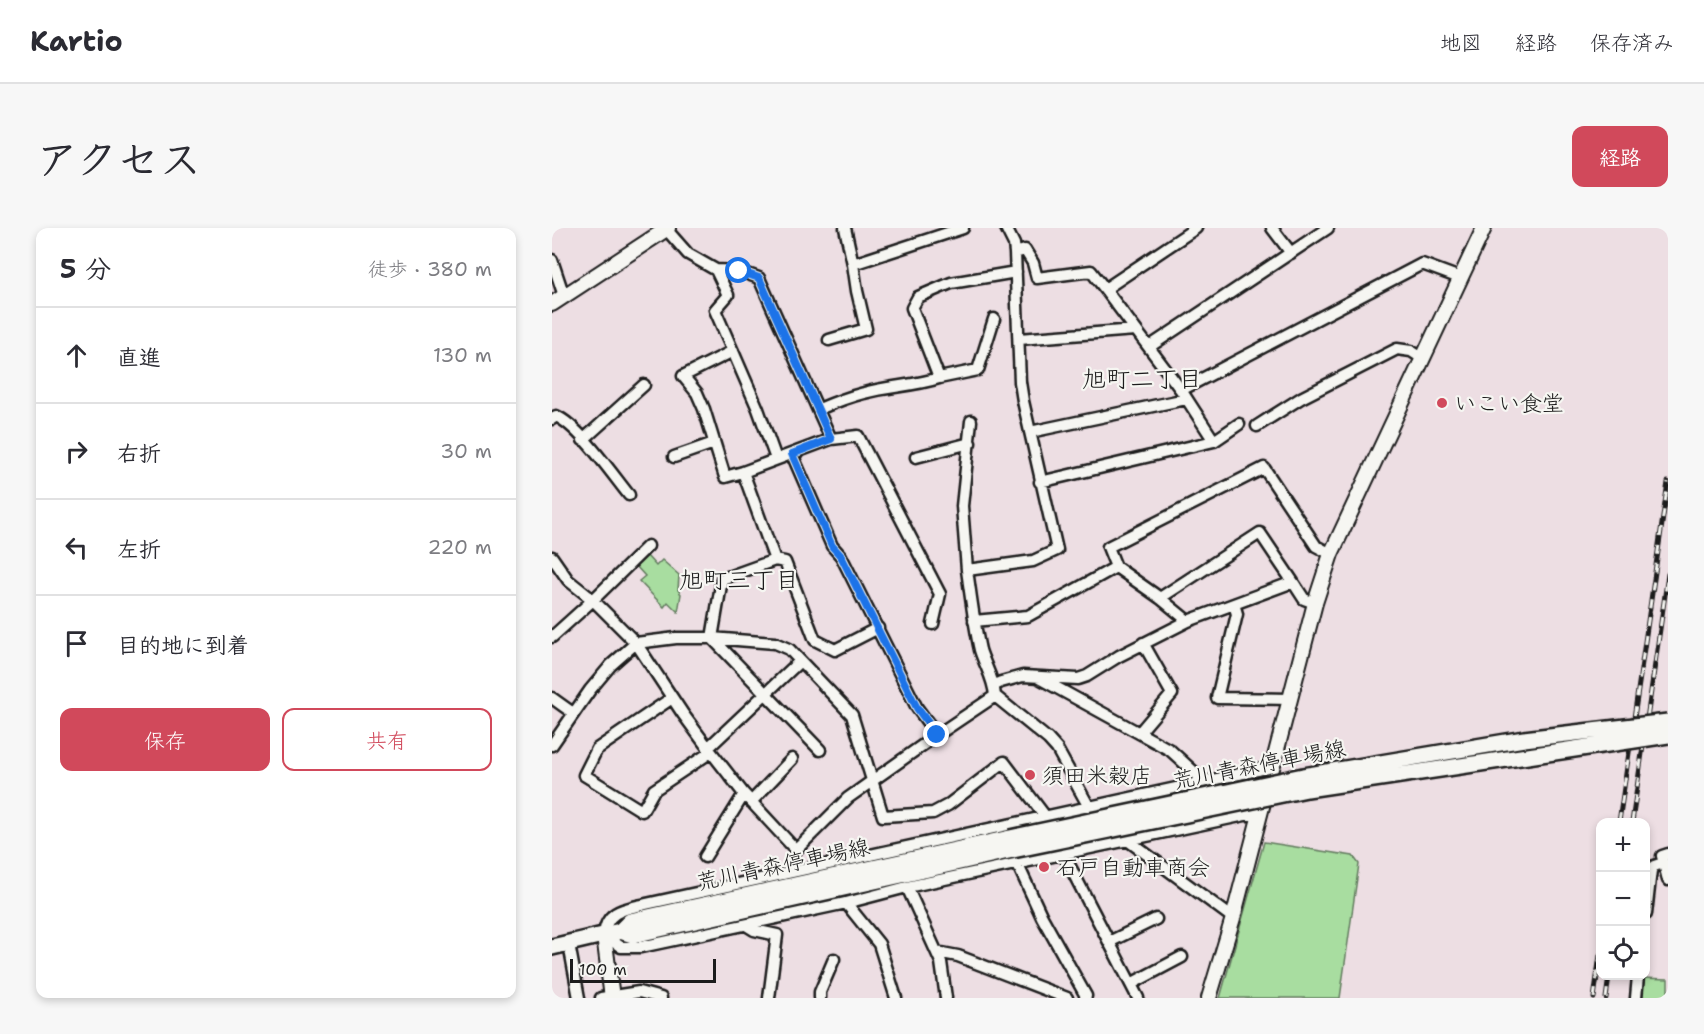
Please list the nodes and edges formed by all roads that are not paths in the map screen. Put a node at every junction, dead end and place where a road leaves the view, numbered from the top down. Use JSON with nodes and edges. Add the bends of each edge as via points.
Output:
{"nodes":[{"id":1,"x":845,"y":228,"type":"edge"},
{"id":2,"x":963,"y":228,"type":"edge"},
{"id":3,"x":1006,"y":228,"type":"edge"},
{"id":4,"x":1196,"y":228,"type":"edge"},
{"id":5,"x":1272,"y":228,"type":"edge"},
{"id":6,"x":1328,"y":228,"type":"edge"},
{"id":7,"x":1484,"y":228,"type":"edge"},
{"id":8,"x":667,"y":229,"type":"edge"},
{"id":9,"x":1015,"y":253,"type":"junction"},
{"id":10,"x":1291,"y":253,"type":"junction"},
{"id":11,"x":552,"y":260,"type":"edge"},
{"id":12,"x":853,"y":264,"type":"junction"},
{"id":13,"x":716,"y":270,"type":"junction"},
{"id":14,"x":1016,"y":272,"type":"junction"},
{"id":15,"x":1460,"y":278,"type":"junction"},
{"id":16,"x":1105,"y":289,"type":"junction"},
{"id":17,"x":564,"y":296,"type":"junction"},
{"id":18,"x":552,"y":304,"type":"edge"},
{"id":19,"x":994,"y":319,"type":"dead end"},
{"id":20,"x":1136,"y":330,"type":"junction"},
{"id":21,"x":1019,"y":339,"type":"junction"},
{"id":22,"x":829,"y":340,"type":"dead end"},
{"id":23,"x":1149,"y":347,"type":"junction"},
{"id":24,"x":733,"y":351,"type":"junction"},
{"id":25,"x":1422,"y":358,"type":"junction"},
{"id":26,"x":939,"y":378,"type":"junction"},
{"id":27,"x":644,"y":385,"type":"dead end"},
{"id":28,"x":1184,"y":395,"type":"junction"},
{"id":29,"x":819,"y":409,"type":"junction"},
{"id":30,"x":553,"y":415,"type":"edge"},
{"id":31,"x":971,"y":421,"type":"dead end"},
{"id":32,"x":1239,"y":424,"type":"dead end"},
{"id":33,"x":1257,"y":426,"type":"dead end"},
{"id":34,"x":1030,"y":432,"type":"junction"},
{"id":35,"x":831,"y":439,"type":"junction"},
{"id":36,"x":583,"y":440,"type":"junction"},
{"id":37,"x":1214,"y":441,"type":"junction"},
{"id":38,"x":714,"y":442,"type":"junction"},
{"id":39,"x":970,"y":442,"type":"junction"},
{"id":40,"x":792,"y":454,"type":"junction"},
{"id":41,"x":674,"y":457,"type":"dead end"},
{"id":42,"x":916,"y":457,"type":"dead end"},
{"id":43,"x":776,"y":459,"type":"junction"},
{"id":44,"x":743,"y":472,"type":"junction"},
{"id":45,"x":1040,"y":482,"type":"junction"},
{"id":46,"x":629,"y":495,"type":"dead end"},
{"id":47,"x":648,"y":546,"type":"dead end"},
{"id":48,"x":1331,"y":554,"type":"junction"},
{"id":49,"x":552,"y":557,"type":"edge"},
{"id":50,"x":775,"y":560,"type":"junction"},
{"id":51,"x":1116,"y":567,"type":"junction"},
{"id":52,"x":967,"y":570,"type":"junction"},
{"id":53,"x":1293,"y":582,"type":"junction"},
{"id":54,"x":1161,"y":597,"type":"junction"},
{"id":55,"x":593,"y":600,"type":"junction"},
{"id":56,"x":1315,"y":603,"type":"junction"},
{"id":57,"x":1234,"y":604,"type":"junction"},
{"id":58,"x":974,"y":621,"type":"junction"},
{"id":59,"x":1188,"y":621,"type":"junction"},
{"id":60,"x":933,"y":624,"type":"dead end"},
{"id":61,"x":878,"y":628,"type":"junction"},
{"id":62,"x":552,"y":637,"type":"edge"},
{"id":63,"x":712,"y":638,"type":"junction"},
{"id":64,"x":636,"y":643,"type":"junction"},
{"id":65,"x":1143,"y":643,"type":"junction"},
{"id":66,"x":800,"y":661,"type":"junction"},
{"id":67,"x":1033,"y":675,"type":"junction"},
{"id":68,"x":995,"y":691,"type":"junction"},
{"id":69,"x":765,"y":694,"type":"junction"},
{"id":70,"x":552,"y":698,"type":"edge"},
{"id":71,"x":672,"y":698,"type":"junction"},
{"id":72,"x":1291,"y":699,"type":"junction"},
{"id":73,"x":573,"y":712,"type":"junction"},
{"id":74,"x":1668,"y":722,"type":"edge"},
{"id":75,"x":1138,"y":733,"type":"junction"},
{"id":76,"x":937,"y":735,"type":"junction"},
{"id":77,"x":1668,"y":735,"type":"edge"},
{"id":78,"x":552,"y":745,"type":"edge"},
{"id":79,"x":710,"y":750,"type":"junction"},
{"id":80,"x":820,"y":750,"type":"dead end"},
{"id":81,"x":792,"y":759,"type":"dead end"},
{"id":82,"x":1272,"y":767,"type":"junction"},
{"id":83,"x":872,"y":781,"type":"junction"},
{"id":84,"x":1205,"y":782,"type":"junction"},
{"id":85,"x":747,"y":798,"type":"junction"},
{"id":86,"x":1089,"y":807,"type":"junction"},
{"id":87,"x":1260,"y":815,"type":"junction"},
{"id":88,"x":1045,"y":816,"type":"junction"},
{"id":89,"x":1126,"y":839,"type":"junction"},
{"id":90,"x":1014,"y":850,"type":"junction"},
{"id":91,"x":1062,"y":853,"type":"junction"},
{"id":92,"x":705,"y":856,"type":"dead end"},
{"id":93,"x":1665,"y":858,"type":"edge"},
{"id":94,"x":1650,"y":879,"type":"edge"},
{"id":95,"x":1668,"y":880,"type":"edge"},
{"id":96,"x":907,"y":887,"type":"junction"},
{"id":97,"x":846,"y":903,"type":"junction"},
{"id":98,"x":1233,"y":918,"type":"junction"},
{"id":99,"x":1156,"y":920,"type":"dead end"},
{"id":100,"x":746,"y":925,"type":"junction"},
{"id":101,"x":604,"y":935,"type":"junction"},
{"id":102,"x":1109,"y":942,"type":"junction"},
{"id":103,"x":569,"y":944,"type":"junction"},
{"id":104,"x":552,"y":947,"type":"edge"},
{"id":105,"x":937,"y":952,"type":"junction"},
{"id":106,"x":1182,"y":957,"type":"dead end"},
{"id":107,"x":834,"y":959,"type":"dead end"},
{"id":108,"x":1638,"y":980,"type":"edge"},
{"id":109,"x":1131,"y":984,"type":"junction"},
{"id":110,"x":608,"y":997,"type":"edge"},
{"id":111,"x":579,"y":998,"type":"edge"},
{"id":112,"x":661,"y":998,"type":"edge"},
{"id":113,"x":769,"y":998,"type":"edge"},
{"id":114,"x":820,"y":998,"type":"edge"},
{"id":115,"x":897,"y":998,"type":"edge"},
{"id":116,"x":946,"y":998,"type":"edge"},
{"id":117,"x":1067,"y":998,"type":"edge"},
{"id":118,"x":1085,"y":998,"type":"edge"},
{"id":119,"x":1138,"y":998,"type":"edge"},
{"id":120,"x":1209,"y":998,"type":"edge"},
{"id":121,"x":1636,"y":998,"type":"edge"}],
"edges":[{"from":1,"to":12,"type":"street"},
{"from":2,"to":12,"type":"street"},
{"from":3,"to":9,"type":"street"},
{"from":4,"to":16,"type":"street"},
{"from":5,"to":10,"type":"street"},
{"from":6,"to":10,"type":"street"},
{"from":7,"to":15,"type":"street"},
{"from":8,"to":13,"type":"street","via":[[688,254]]},
{"from":8,"to":17,"type":"street"},
{"from":9,"to":14,"type":"street"},
{"from":9,"to":16,"type":"street","via":[[1025,250],[1037,278],[1091,271]]},
{"from":10,"to":23,"type":"street"},
{"from":11,"to":17,"type":"street"},
{"from":12,"to":22,"type":"street","via":[[866,329]]},
{"from":13,"to":24,"type":"street","via":[[728,295],[715,310]]},
{"from":13,"to":29,"type":"street","via":[[739,271],[759,278]]},
{"from":14,"to":21,"type":"street"},
{"from":14,"to":26,"type":"street","via":[[951,283],[918,297],[912,308]]},
{"from":15,"to":25,"type":"street"},
{"from":15,"to":28,"type":"street","via":[[1422,264]]},
{"from":16,"to":20,"type":"street"},
{"from":17,"to":18,"type":"street"},
{"from":19,"to":26,"type":"street","via":[[978,370]]},
{"from":20,"to":21,"type":"street"},
{"from":20,"to":23,"type":"street"},
{"from":21,"to":34,"type":"street","via":[[1020,382]]},
{"from":23,"to":28,"type":"street"},
{"from":24,"to":38,"type":"street","via":[[683,376],[697,393]]},
{"from":24,"to":43,"type":"street"},
{"from":25,"to":33,"type":"street","via":[[1397,349],[1301,398]]},
{"from":25,"to":48,"type":"street"},
{"from":26,"to":29,"type":"street","via":[[863,393]]},
{"from":27,"to":36,"type":"street"},
{"from":28,"to":34,"type":"street"},
{"from":28,"to":37,"type":"street"},
{"from":29,"to":35,"type":"street"},
{"from":30,"to":36,"type":"street","via":[[564,419]]},
{"from":31,"to":39,"type":"street"},
{"from":32,"to":37,"type":"street"},
{"from":34,"to":45,"type":"street"},
{"from":35,"to":40,"type":"street"},
{"from":35,"to":60,"type":"street","via":[[858,436],[940,594]]},
{"from":36,"to":46,"type":"street"},
{"from":37,"to":45,"type":"street"},
{"from":38,"to":41,"type":"street"},
{"from":38,"to":44,"type":"street","via":[[725,477]]},
{"from":39,"to":42,"type":"street"},
{"from":39,"to":52,"type":"street","via":[[962,506]]},
{"from":40,"to":43,"type":"street"},
{"from":40,"to":61,"type":"street","via":[[832,546]]},
{"from":43,"to":44,"type":"street"},
{"from":44,"to":50,"type":"street"},
{"from":45,"to":52,"type":"street","via":[[1057,550],[1034,561]]},
{"from":47,"to":55,"type":"street"},
{"from":48,"to":51,"type":"street","via":[[1316,546],[1264,468],[1108,547]]},
{"from":48,"to":56,"type":"street"},
{"from":49,"to":55,"type":"street","via":[[568,580]]},
{"from":50,"to":61,"type":"street","via":[[785,562],[815,640],[835,650]]},
{"from":50,"to":63,"type":"street","via":[[722,579]]},
{"from":51,"to":54,"type":"street"},
{"from":51,"to":58,"type":"street","via":[[1028,616]]},
{"from":52,"to":58,"type":"street"},
{"from":53,"to":54,"type":"street","via":[[1260,533]]},
{"from":53,"to":56,"type":"street","via":[[1304,599]]},
{"from":53,"to":57,"type":"street"},
{"from":54,"to":59,"type":"street"},
{"from":55,"to":62,"type":"street"},
{"from":55,"to":64,"type":"street"},
{"from":56,"to":72,"type":"street"},
{"from":57,"to":59,"type":"street"},
{"from":57,"to":72,"type":"street","via":[[1237,614],[1217,698]]},
{"from":58,"to":68,"type":"street"},
{"from":59,"to":65,"type":"street"},
{"from":61,"to":76,"type":"street","via":[[917,708]]},
{"from":63,"to":64,"type":"street"},
{"from":63,"to":66,"type":"street","via":[[782,645]]},
{"from":63,"to":69,"type":"street"},
{"from":64,"to":71,"type":"street"},
{"from":64,"to":73,"type":"street","via":[[610,665]]},
{"from":65,"to":67,"type":"street","via":[[1078,679]]},
{"from":65,"to":75,"type":"street","via":[[1172,694]]},
{"from":66,"to":69,"type":"street"},
{"from":66,"to":83,"type":"street","via":[[852,715]]},
{"from":67,"to":68,"type":"street","via":[[1016,677]]},
{"from":67,"to":75,"type":"street"},
{"from":68,"to":76,"type":"street"},
{"from":68,"to":86,"type":"street","via":[[1057,749]]},
{"from":69,"to":79,"type":"street"},
{"from":69,"to":80,"type":"street"},
{"from":70,"to":73,"type":"street"},
{"from":71,"to":79,"type":"street"},
{"from":71,"to":79,"type":"street","via":[[597,749],[584,775],[642,810],[654,790]]},
{"from":72,"to":82,"type":"street"},
{"from":73,"to":78,"type":"street"},
{"from":74,"to":90,"type":"main road","name":"荒川青森停車場線","bridge":true,"via":[[1524,739],[1303,776]]},
{"from":75,"to":84,"type":"street","via":[[1170,750]]},
{"from":76,"to":83,"type":"street"},
{"from":77,"to":90,"type":"main road","name":"荒川青森停車場線","bridge":true,"via":[[1307,789]]},
{"from":79,"to":85,"type":"street"},
{"from":81,"to":85,"type":"street"},
{"from":82,"to":84,"type":"street"},
{"from":82,"to":87,"type":"street"},
{"from":83,"to":85,"type":"street","via":[[848,798],[796,850]]},
{"from":83,"to":88,"type":"street","via":[[884,816],[933,813],[1004,762]]},
{"from":84,"to":86,"type":"street"},
{"from":85,"to":92,"type":"street"},
{"from":86,"to":88,"type":"street"},
{"from":87,"to":89,"type":"street"},
{"from":87,"to":98,"type":"street"},
{"from":88,"to":101,"type":"street","via":[[619,911],[609,917]]},
{"from":89,"to":91,"type":"street"},
{"from":89,"to":98,"type":"street"},
{"from":90,"to":91,"type":"street"},
{"from":90,"to":96,"type":"street"},
{"from":90,"to":101,"type":"main road","name":"荒川青森停車場線","via":[[633,935],[620,931]]},
{"from":90,"to":118,"type":"street","via":[[1042,916]]},
{"from":91,"to":102,"type":"street"},
{"from":93,"to":94,"type":"street","via":[[1651,870]]},
{"from":93,"to":95,"type":"street"},
{"from":96,"to":97,"type":"street"},
{"from":96,"to":105,"type":"street"},
{"from":97,"to":100,"type":"street"},
{"from":97,"to":115,"type":"street","via":[[879,944]]},
{"from":98,"to":120,"type":"street"},
{"from":99,"to":102,"type":"street"},
{"from":100,"to":101,"type":"street","via":[[641,947],[621,946]]},
{"from":100,"to":113,"type":"street","via":[[777,935]]},
{"from":101,"to":103,"type":"main road","name":"荒川青森停車場線"},
{"from":101,"to":110,"type":"street"},
{"from":102,"to":109,"type":"street"},
{"from":103,"to":104,"type":"main road","name":"荒川青森停車場線"},
{"from":103,"to":111,"type":"street"},
{"from":105,"to":116,"type":"street"},
{"from":105,"to":117,"type":"street","via":[[958,956]]},
{"from":106,"to":109,"type":"street"},
{"from":107,"to":114,"type":"street"},
{"from":108,"to":121,"type":"street"},
{"from":109,"to":119,"type":"street"},
{"from":110,"to":112,"type":"street","via":[[639,992]]}]}
